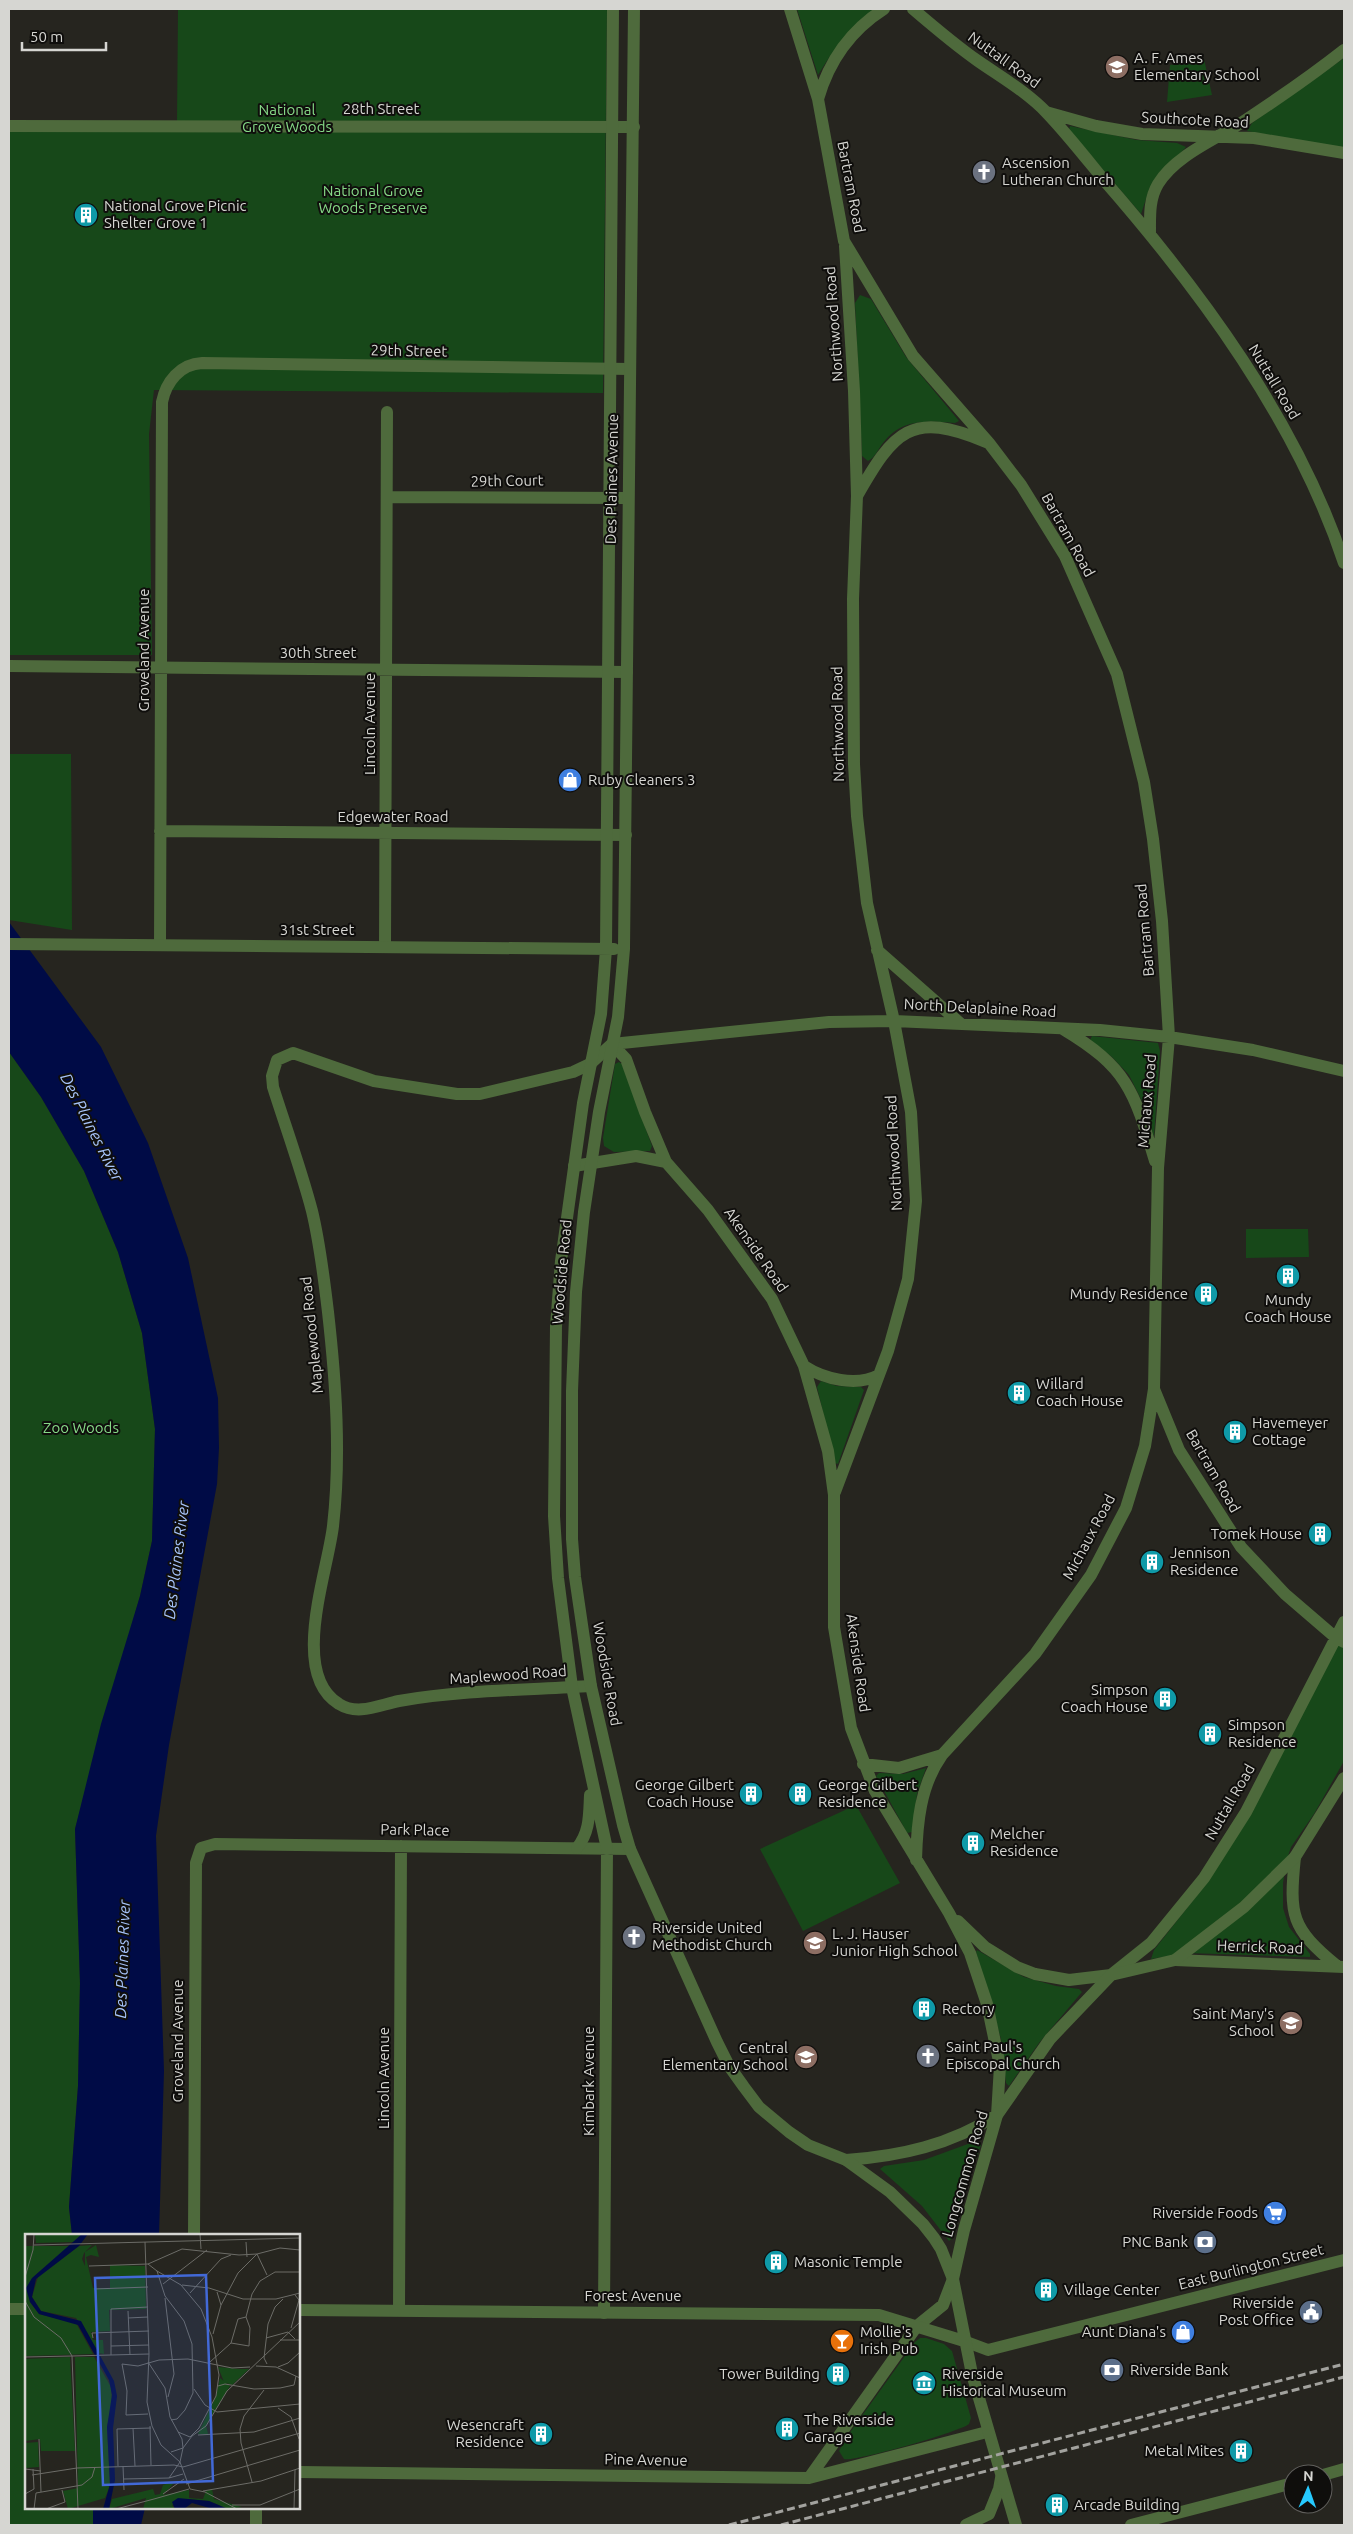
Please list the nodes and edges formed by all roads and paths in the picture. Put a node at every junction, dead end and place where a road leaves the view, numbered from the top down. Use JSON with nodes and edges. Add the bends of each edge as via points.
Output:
{"nodes":[{"id":1,"x":613,"y":9,"type":"edge"},
{"id":2,"x":634,"y":9,"type":"edge"},
{"id":3,"x":790,"y":9,"type":"edge"},
{"id":4,"x":884,"y":9,"type":"edge"},
{"id":5,"x":913,"y":9,"type":"edge"},
{"id":6,"x":1344,"y":50,"type":"edge"},
{"id":7,"x":818,"y":99,"type":"junction"},
{"id":8,"x":1046,"y":112,"type":"junction"},
{"id":9,"x":9,"y":126,"type":"edge"},
{"id":10,"x":612,"y":127,"type":"junction"},
{"id":11,"x":634,"y":127,"type":"junction"},
{"id":12,"x":1220,"y":136,"type":"junction"},
{"id":13,"x":1344,"y":153,"type":"edge"},
{"id":14,"x":1150,"y":233,"type":"junction"},
{"id":15,"x":844,"y":241,"type":"junction"},
{"id":16,"x":188,"y":366,"type":"joint"},
{"id":17,"x":610,"y":368,"type":"junction"},
{"id":18,"x":630,"y":369,"type":"junction"},
{"id":19,"x":387,"y":412,"type":"dead end"},
{"id":20,"x":989,"y":444,"type":"junction"},
{"id":21,"x":857,"y":496,"type":"junction"},
{"id":22,"x":387,"y":497,"type":"junction"},
{"id":23,"x":609,"y":498,"type":"junction"},
{"id":24,"x":628,"y":498,"type":"junction"},
{"id":25,"x":1344,"y":563,"type":"edge"},
{"id":26,"x":9,"y":666,"type":"edge"},
{"id":27,"x":160,"y":668,"type":"junction"},
{"id":28,"x":386,"y":670,"type":"junction"},
{"id":29,"x":608,"y":671,"type":"junction"},
{"id":30,"x":627,"y":672,"type":"junction"},
{"id":31,"x":160,"y":831,"type":"junction"},
{"id":32,"x":386,"y":834,"type":"junction"},
{"id":33,"x":607,"y":835,"type":"junction"},
{"id":34,"x":626,"y":835,"type":"junction"},
{"id":35,"x":9,"y":944,"type":"edge"},
{"id":36,"x":160,"y":945,"type":"junction"},
{"id":37,"x":384,"y":946,"type":"junction"},
{"id":38,"x":606,"y":949,"type":"junction"},
{"id":39,"x":624,"y":949,"type":"junction"},
{"id":40,"x":877,"y":950,"type":"junction"},
{"id":41,"x":894,"y":1021,"type":"junction"},
{"id":42,"x":961,"y":1024,"type":"junction"},
{"id":43,"x":1060,"y":1028,"type":"junction"},
{"id":44,"x":1169,"y":1037,"type":"junction"},
{"id":45,"x":612,"y":1044,"type":"junction"},
{"id":46,"x":590,"y":1064,"type":"junction"},
{"id":47,"x":1344,"y":1072,"type":"edge"},
{"id":48,"x":666,"y":1162,"type":"junction"},
{"id":49,"x":591,"y":1163,"type":"junction"},
{"id":50,"x":574,"y":1166,"type":"junction"},
{"id":51,"x":1158,"y":1168,"type":"junction"},
{"id":52,"x":804,"y":1366,"type":"junction"},
{"id":53,"x":879,"y":1375,"type":"junction"},
{"id":54,"x":1154,"y":1389,"type":"junction"},
{"id":55,"x":834,"y":1495,"type":"junction"},
{"id":56,"x":1344,"y":1622,"type":"edge"},
{"id":57,"x":1339,"y":1640,"type":"edge"},
{"id":58,"x":591,"y":1686,"type":"junction"},
{"id":59,"x":572,"y":1687,"type":"junction"},
{"id":60,"x":942,"y":1755,"type":"junction"},
{"id":61,"x":863,"y":1764,"type":"junction"},
{"id":62,"x":591,"y":1775,"type":"junction"},
{"id":63,"x":1344,"y":1778,"type":"edge"},
{"id":64,"x":401,"y":1846,"type":"junction"},
{"id":65,"x":201,"y":1848,"type":"joint"},
{"id":66,"x":577,"y":1848,"type":"junction"},
{"id":67,"x":607,"y":1849,"type":"junction"},
{"id":68,"x":630,"y":1849,"type":"junction"},
{"id":69,"x":1295,"y":1857,"type":"junction"},
{"id":70,"x":916,"y":1861,"type":"junction"},
{"id":71,"x":949,"y":1913,"type":"junction"},
{"id":72,"x":1175,"y":1960,"type":"junction"},
{"id":73,"x":1341,"y":1967,"type":"edge"},
{"id":74,"x":1111,"y":1975,"type":"junction"},
{"id":75,"x":997,"y":2115,"type":"junction"},
{"id":76,"x":846,"y":2160,"type":"junction"},
{"id":77,"x":194,"y":2234,"type":"edge"},
{"id":78,"x":1344,"y":2260,"type":"edge"},
{"id":79,"x":953,"y":2279,"type":"junction"},
{"id":80,"x":9,"y":2309,"type":"edge"},
{"id":81,"x":25,"y":2309,"type":"edge"},
{"id":82,"x":300,"y":2310,"type":"edge"},
{"id":83,"x":399,"y":2310,"type":"junction"},
{"id":84,"x":604,"y":2312,"type":"junction"},
{"id":85,"x":917,"y":2326,"type":"junction"},
{"id":86,"x":964,"y":2341,"type":"junction"},
{"id":87,"x":987,"y":2432,"type":"junction"},
{"id":88,"x":300,"y":2472,"type":"edge"},
{"id":89,"x":809,"y":2478,"type":"junction"},
{"id":90,"x":1001,"y":2478,"type":"junction"},
{"id":91,"x":1283,"y":2486,"type":"edge"},
{"id":92,"x":256,"y":2509,"type":"edge"},
{"id":93,"x":256,"y":2525,"type":"edge"},
{"id":94,"x":966,"y":2525,"type":"edge"},
{"id":95,"x":1016,"y":2525,"type":"edge"},
{"id":96,"x":1131,"y":2525,"type":"edge"}],
"edges":[{"from":1,"to":10,"type":"street","name":"Des Plaines Avenue"},
{"from":2,"to":11,"type":"street","name":"Des Plaines Avenue"},
{"from":3,"to":7,"type":"street","name":"Bartram Road"},
{"from":4,"to":7,"type":"street","name":"Bartram Road","via":[[847,41],[824,78]]},
{"from":5,"to":8,"type":"street","name":"Nuttall Road","via":[[963,51]]},
{"from":6,"to":12,"type":"street"},
{"from":7,"to":15,"type":"street","name":"Bartram Road"},
{"from":8,"to":12,"type":"street","name":"Southcote Road","via":[[1142,134]]},
{"from":8,"to":14,"type":"street","name":"Nuttall Road"},
{"from":9,"to":10,"type":"street","name":"28th Street"},
{"from":10,"to":11,"type":"street","name":"28th Street"},
{"from":10,"to":17,"type":"street","name":"Des Plaines Avenue"},
{"from":11,"to":18,"type":"street","name":"Des Plaines Avenue"},
{"from":12,"to":13,"type":"street","name":"Southcote Road"},
{"from":12,"to":14,"type":"street","via":[[1175,164],[1162,178],[1151,203]]},
{"from":14,"to":25,"type":"street","name":"Nuttall Road","via":[[1243,359],[1306,471]]},
{"from":15,"to":20,"type":"street","name":"Bartram Road","via":[[913,356]]},
{"from":15,"to":21,"type":"street","name":"Northwood Road"},
{"from":16,"to":17,"type":"street","name":"29th Street","via":[[202,363]]},
{"from":16,"to":27,"type":"street","name":"Groveland Avenue","via":[[171,380],[162,402]]},
{"from":17,"to":18,"type":"street","name":"29th Street"},
{"from":17,"to":23,"type":"street","name":"Des Plaines Avenue"},
{"from":18,"to":24,"type":"street","name":"Des Plaines Avenue"},
{"from":19,"to":22,"type":"street","name":"Lincoln Avenue"},
{"from":20,"to":21,"type":"street","via":[[944,428],[919,427],[908,431],[888,447]]},
{"from":20,"to":44,"type":"street","name":"Bartram Road","via":[[1021,485],[1065,556],[1117,674],[1144,782],[1153,839]]},
{"from":21,"to":40,"type":"street","name":"Northwood Road","via":[[853,599],[854,764],[867,903]]},
{"from":22,"to":23,"type":"street","name":"29th Court"},
{"from":22,"to":28,"type":"street","name":"Lincoln Avenue"},
{"from":23,"to":24,"type":"street","name":"29th Court"},
{"from":23,"to":29,"type":"street","name":"Des Plaines Avenue"},
{"from":24,"to":30,"type":"street","name":"Des Plaines Avenue"},
{"from":26,"to":27,"type":"street","name":"30th Street"},
{"from":27,"to":28,"type":"street","name":"30th Street"},
{"from":27,"to":31,"type":"street","name":"Groveland Avenue"},
{"from":28,"to":29,"type":"street","name":"30th Street"},
{"from":28,"to":32,"type":"street","name":"Lincoln Avenue"},
{"from":29,"to":30,"type":"street","name":"30th Street"},
{"from":29,"to":33,"type":"street","name":"Des Plaines Avenue"},
{"from":30,"to":34,"type":"street","name":"Des Plaines Avenue"},
{"from":31,"to":32,"type":"street","name":"Edgewater Road"},
{"from":31,"to":36,"type":"street","name":"Groveland Avenue"},
{"from":32,"to":33,"type":"street","name":"Edgewater Road"},
{"from":32,"to":37,"type":"street","name":"Lincoln Avenue"},
{"from":33,"to":34,"type":"street","name":"Edgewater Road"},
{"from":33,"to":38,"type":"street","name":"Des Plaines Avenue"},
{"from":34,"to":39,"type":"street","name":"Des Plaines Avenue"},
{"from":35,"to":36,"type":"street","name":"31st Street"},
{"from":36,"to":37,"type":"street","name":"31st Street"},
{"from":37,"to":38,"type":"street","name":"31st Street"},
{"from":38,"to":39,"type":"street","name":"31st Street"},
{"from":38,"to":46,"type":"street","name":"Woodside Road","via":[[601,1014]]},
{"from":39,"to":45,"type":"street","name":"Woodside Road","via":[[618,1017]]},
{"from":40,"to":41,"type":"street","name":"Northwood Road"},
{"from":40,"to":42,"type":"street"},
{"from":41,"to":42,"type":"street","name":"North Delaplaine Road"},
{"from":41,"to":45,"type":"street","name":"North Delaplaine Road","via":[[829,1022]]},
{"from":41,"to":53,"type":"street","name":"Northwood Road","via":[[911,1112],[916,1201],[908,1279]]},
{"from":42,"to":43,"type":"street","name":"North Delaplaine Road"},
{"from":43,"to":44,"type":"street","name":"North Delaplaine Road"},
{"from":43,"to":51,"type":"street","name":"Michaux Road","via":[[1098,1054],[1125,1080],[1136,1099]]},
{"from":44,"to":47,"type":"street","name":"North Delaplaine Road","via":[[1253,1050]]},
{"from":44,"to":51,"type":"street","name":"Michaux Road"},
{"from":45,"to":46,"type":"street","name":"Maplewood Road"},
{"from":45,"to":48,"type":"street","name":"Akenside Road","via":[[626,1059]]},
{"from":45,"to":49,"type":"street","name":"Woodside Road"},
{"from":46,"to":50,"type":"street","name":"Woodside Road"},
{"from":46,"to":59,"type":"street","name":"Maplewood Road","via":[[574,1072],[480,1094],[430,1092],[374,1081],[294,1053],[277,1060],[272,1076],[312,1210],[333,1364],[337,1435],[335,1500],[333,1529],[318,1595],[314,1646],[321,1686],[337,1703],[359,1710],[428,1696]]},
{"from":48,"to":49,"type":"street","via":[[636,1156]]},
{"from":48,"to":52,"type":"street","name":"Akenside Road","via":[[708,1210],[772,1299]]},
{"from":49,"to":50,"type":"street"},
{"from":49,"to":58,"type":"street","name":"Woodside Road","via":[[576,1292],[572,1539]]},
{"from":50,"to":59,"type":"street","name":"Woodside Road","via":[[564,1232],[556,1326],[554,1506],[558,1578]]},
{"from":51,"to":54,"type":"street","name":"Michaux Road"},
{"from":52,"to":53,"type":"street","via":[[819,1375],[838,1379],[859,1380]]},
{"from":52,"to":55,"type":"street","name":"Akenside Road","via":[[828,1451]]},
{"from":53,"to":55,"type":"street","name":"Northwood Road"},
{"from":54,"to":57,"type":"street","name":"Bartram Road","via":[[1179,1450],[1241,1547],[1285,1594]]},
{"from":54,"to":60,"type":"street","name":"Michaux Road","via":[[1145,1446],[1126,1508],[1091,1575],[1035,1654]]},
{"from":55,"to":61,"type":"street","name":"Akenside Road","via":[[834,1628],[843,1691]]},
{"from":56,"to":57,"type":"street","name":"Nuttall Road"},
{"from":57,"to":74,"type":"street","name":"Nuttall Road","via":[[1246,1812],[1204,1878],[1151,1944]]},
{"from":58,"to":59,"type":"street","name":"Maplewood Road"},
{"from":58,"to":68,"type":"street","name":"Woodside Road"},
{"from":59,"to":62,"type":"street","name":"Woodside Road"},
{"from":60,"to":61,"type":"street","via":[[899,1768]]},
{"from":60,"to":70,"type":"street","name":"Michaux Road","via":[[932,1769],[922,1800],[916,1834]]},
{"from":61,"to":70,"type":"street","name":"Akenside Road","via":[[874,1791]]},
{"from":62,"to":66,"type":"street","via":[[589,1823]]},
{"from":62,"to":67,"type":"street","name":"Woodside Road"},
{"from":63,"to":69,"type":"street"},
{"from":64,"to":65,"type":"street","name":"Park Place","via":[[210,1844]]},
{"from":64,"to":66,"type":"street","name":"Park Place"},
{"from":64,"to":83,"type":"street","name":"Lincoln Avenue"},
{"from":65,"to":77,"type":"street","name":"Groveland Avenue","via":[[196,1863]]},
{"from":66,"to":67,"type":"street","name":"Park Place"},
{"from":67,"to":68,"type":"street","name":"Park Place"},
{"from":67,"to":84,"type":"street","name":"Kimbark Avenue"},
{"from":68,"to":76,"type":"street","name":"Woodside Road","via":[[729,2066],[759,2106],[774,2120],[808,2144]]},
{"from":69,"to":72,"type":"street","via":[[1244,1907]]},
{"from":69,"to":73,"type":"street","via":[[1291,1895],[1297,1924],[1313,1946]]},
{"from":70,"to":71,"type":"street","name":"Akenside Road"},
{"from":71,"to":74,"type":"street","name":"Akenside Road","via":[[985,1947],[1035,1974],[1070,1980]]},
{"from":71,"to":75,"type":"street","name":"Akenside Road","via":[[970,1953],[987,2004],[1000,2066]]},
{"from":72,"to":73,"type":"street","name":"Herrick Road"},
{"from":72,"to":74,"type":"street"},
{"from":74,"to":75,"type":"street","name":"Longcommon Road","via":[[1050,2040]]},
{"from":75,"to":76,"type":"street","via":[[968,2132],[930,2147],[903,2154]]},
{"from":75,"to":79,"type":"street","name":"Longcommon Road"},
{"from":76,"to":79,"type":"street","name":"Woodside Road","via":[[890,2192],[923,2224],[941,2249]]},
{"from":78,"to":86,"type":"street","name":"East Burlington Street","via":[[988,2350]]},
{"from":79,"to":85,"type":"street","via":[[940,2310]]},
{"from":79,"to":86,"type":"street","name":"Longcommon Road"},
{"from":80,"to":81,"type":"street"},
{"from":82,"to":83,"type":"street","name":"Forest Avenue"},
{"from":83,"to":84,"type":"street","name":"Forest Avenue"},
{"from":84,"to":85,"type":"street","name":"Forest Avenue","via":[[879,2315]]},
{"from":85,"to":86,"type":"street","name":"Forest Avenue"},
{"from":85,"to":89,"type":"street"},
{"from":86,"to":87,"type":"street","name":"Longcommon Road"},
{"from":87,"to":89,"type":"street","name":"Pine Avenue"},
{"from":87,"to":90,"type":"street","name":"Longcommon Road"},
{"from":88,"to":89,"type":"street","name":"Pine Avenue"},
{"from":90,"to":94,"type":"street","via":[[989,2514]]},
{"from":90,"to":95,"type":"street","name":"Longcommon Road"},
{"from":91,"to":96,"type":"street"},
{"from":92,"to":93,"type":"street"}]}
